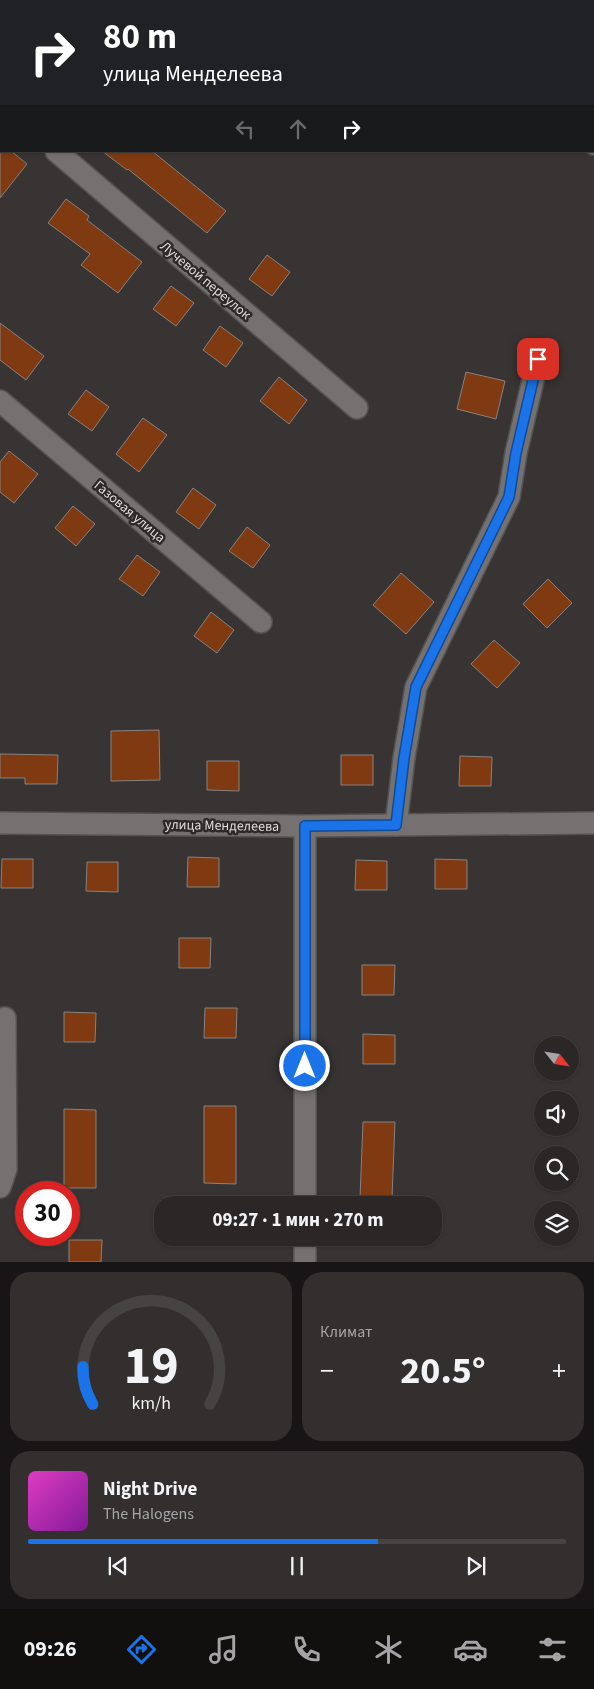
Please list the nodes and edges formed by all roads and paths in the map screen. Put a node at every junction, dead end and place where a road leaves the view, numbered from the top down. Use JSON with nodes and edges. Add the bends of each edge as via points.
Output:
{"nodes":[{"id":1,"x":57,"y":152,"type":"edge"},
{"id":2,"x":538,"y":359,"type":"dead end"},
{"id":3,"x":0,"y":400,"type":"edge"},
{"id":4,"x":357,"y":408,"type":"dead end"},
{"id":5,"x":260,"y":622,"type":"dead end"},
{"id":6,"x":0,"y":822,"type":"edge"},
{"id":7,"x":594,"y":823,"type":"edge"},
{"id":8,"x":396,"y":825,"type":"junction"},
{"id":9,"x":305,"y":826,"type":"junction"},
{"id":10,"x":5,"y":1018,"type":"dead end"},
{"id":11,"x":0,"y":1186,"type":"edge"},
{"id":12,"x":305,"y":1196,"type":"edge"},
{"id":13,"x":305,"y":1246,"type":"edge"},
{"id":14,"x":306,"y":1262,"type":"edge"}],
"edges":[{"from":1,"to":4,"type":"street","name":"Лучевой переулок"},
{"from":2,"to":8,"type":"street","via":[[509,497],[416,687]]},
{"from":3,"to":5,"type":"street","name":"Газовая улица"},
{"from":6,"to":9,"type":"street","name":"улица Менделеева"},
{"from":7,"to":8,"type":"street","name":"улица Менделеева"},
{"from":8,"to":9,"type":"street","name":"улица Менделеева"},
{"from":9,"to":12,"type":"street"},
{"from":10,"to":11,"type":"street","via":[[6,1169]]},
{"from":13,"to":14,"type":"street"}]}
